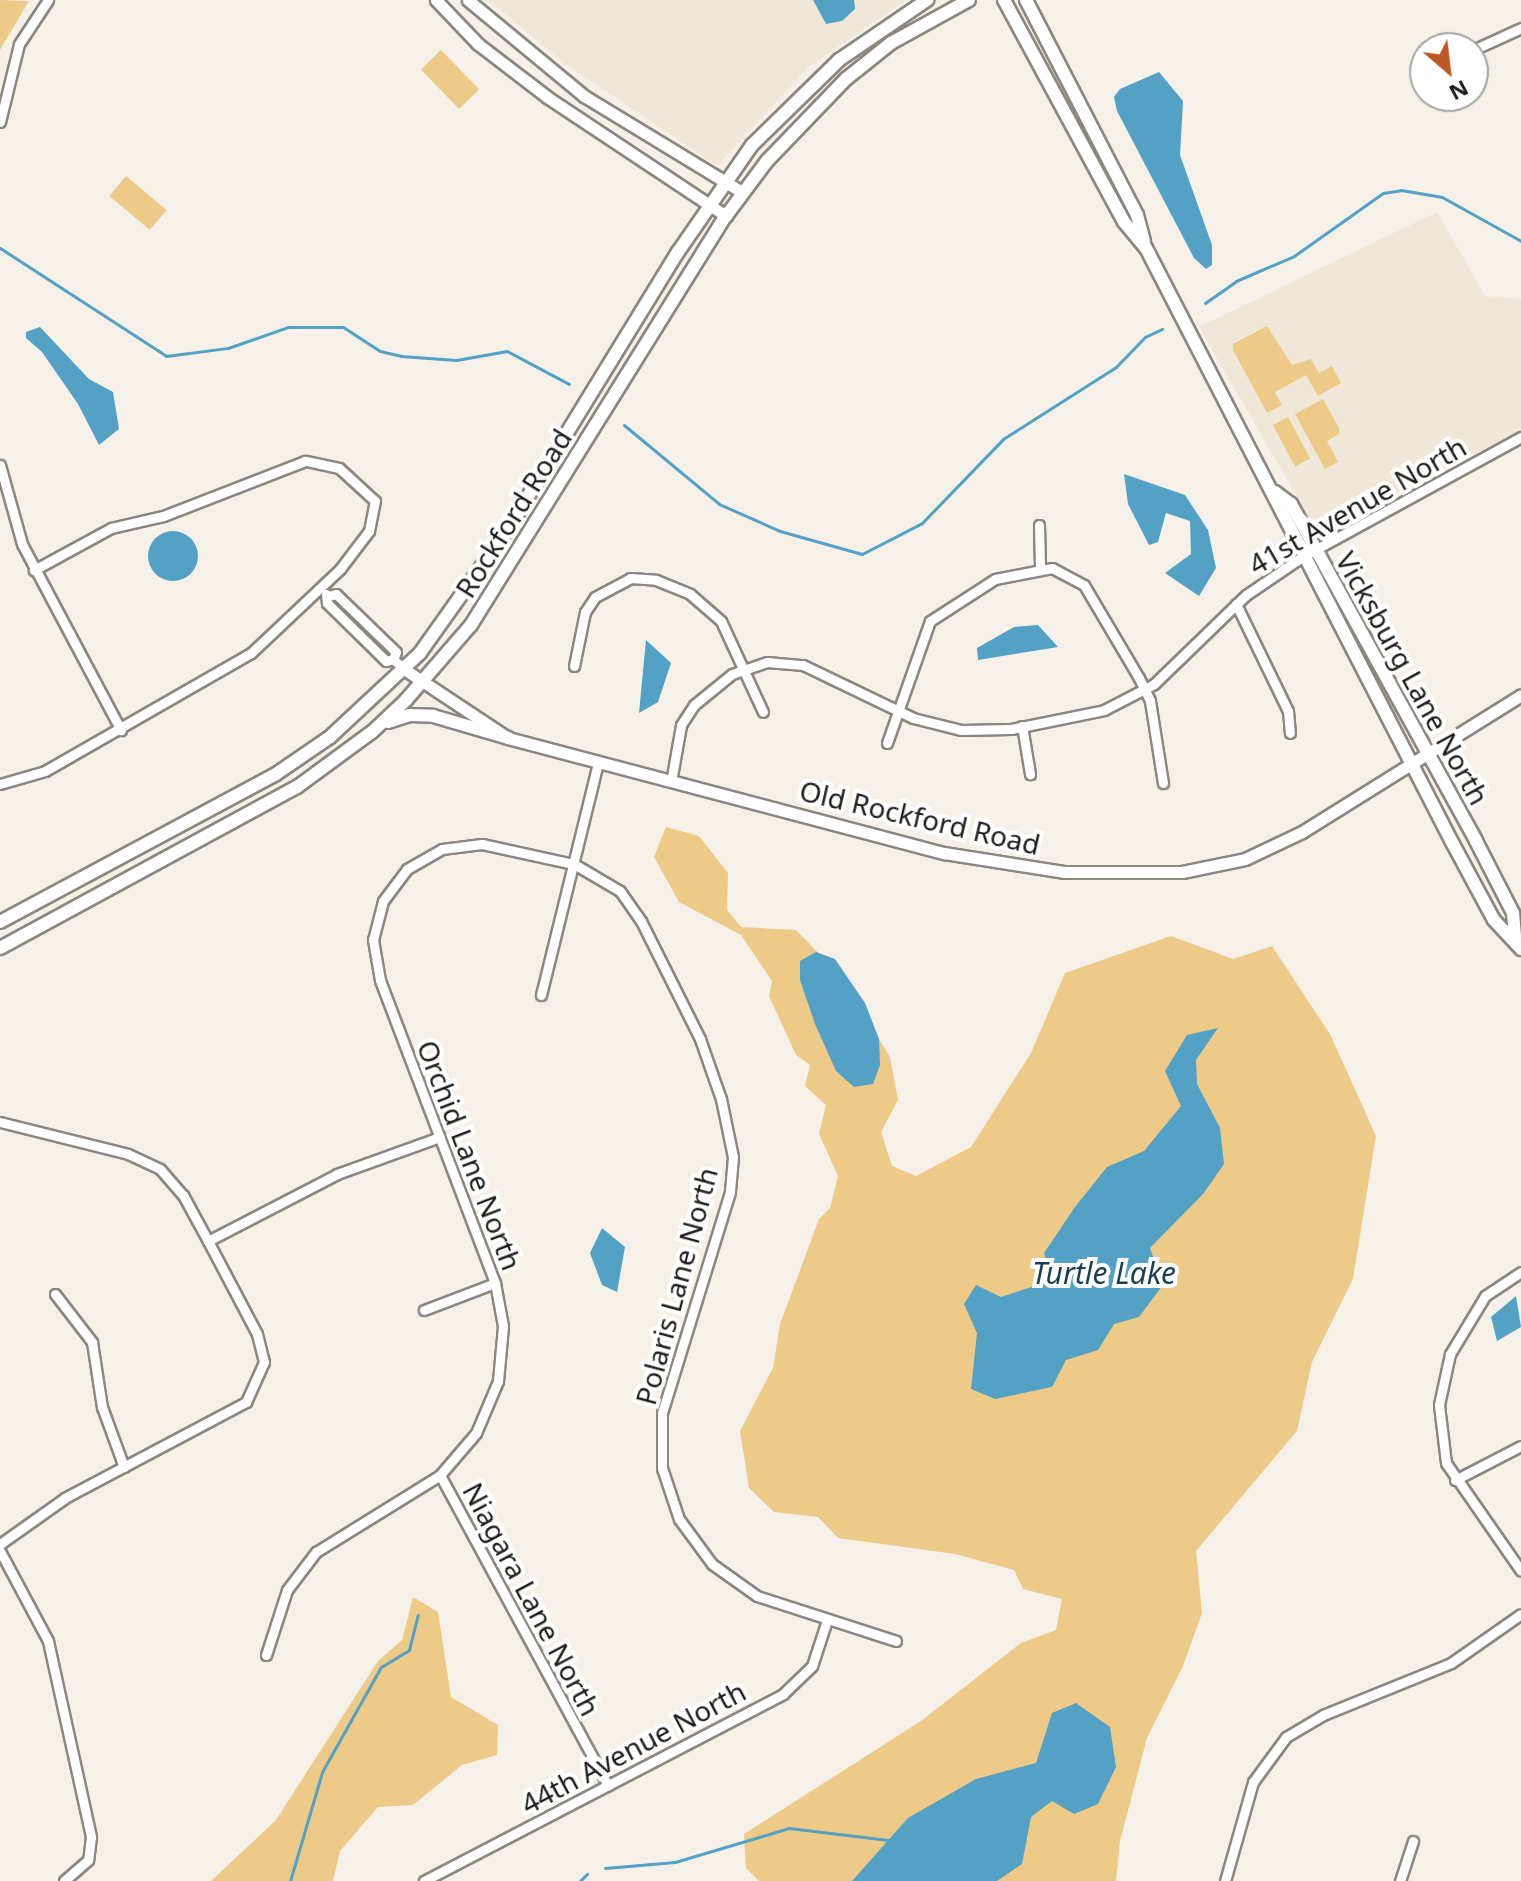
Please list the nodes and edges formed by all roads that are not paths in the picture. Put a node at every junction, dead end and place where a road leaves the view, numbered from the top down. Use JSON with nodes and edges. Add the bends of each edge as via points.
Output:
{"nodes":[{"id":1,"x":48,"y":0,"type":"edge"},
{"id":2,"x":436,"y":0,"type":"edge"},
{"id":3,"x":468,"y":0,"type":"edge"},
{"id":4,"x":927,"y":0,"type":"edge"},
{"id":5,"x":969,"y":0,"type":"edge"},
{"id":6,"x":1004,"y":0,"type":"edge"},
{"id":7,"x":1026,"y":0,"type":"edge"},
{"id":8,"x":1521,"y":28,"type":"edge"},
{"id":9,"x":1489,"y":43,"type":"edge"},
{"id":10,"x":0,"y":122,"type":"edge"},
{"id":11,"x":724,"y":182,"type":"junction"},
{"id":12,"x":742,"y":192,"type":"junction"},
{"id":13,"x":709,"y":204,"type":"junction"},
{"id":14,"x":726,"y":216,"type":"junction"},
{"id":15,"x":1146,"y":248,"type":"junction"},
{"id":16,"x":1521,"y":437,"type":"edge"},
{"id":17,"x":0,"y":465,"type":"edge"},
{"id":18,"x":1275,"y":492,"type":"junction"},
{"id":19,"x":1039,"y":525,"type":"dead end"},
{"id":20,"x":1315,"y":549,"type":"junction"},
{"id":21,"x":1302,"y":557,"type":"junction"},
{"id":22,"x":1040,"y":567,"type":"junction"},
{"id":23,"x":34,"y":570,"type":"junction"},
{"id":24,"x":324,"y":593,"type":"junction"},
{"id":25,"x":1236,"y":604,"type":"junction"},
{"id":26,"x":574,"y":666,"type":"dead end"},
{"id":27,"x":743,"y":668,"type":"junction"},
{"id":28,"x":404,"y":669,"type":"junction"},
{"id":29,"x":422,"y":683,"type":"junction"},
{"id":30,"x":1145,"y":689,"type":"junction"},
{"id":31,"x":1521,"y":695,"type":"edge"},
{"id":32,"x":899,"y":711,"type":"junction"},
{"id":33,"x":763,"y":712,"type":"dead end"},
{"id":34,"x":1022,"y":726,"type":"junction"},
{"id":35,"x":121,"y":730,"type":"junction"},
{"id":36,"x":372,"y":732,"type":"junction"},
{"id":37,"x":1290,"y":733,"type":"dead end"},
{"id":38,"x":508,"y":738,"type":"junction"},
{"id":39,"x":887,"y":743,"type":"dead end"},
{"id":40,"x":1426,"y":752,"type":"junction"},
{"id":41,"x":598,"y":763,"type":"junction"},
{"id":42,"x":1409,"y":763,"type":"junction"},
{"id":43,"x":1030,"y":774,"type":"dead end"},
{"id":44,"x":671,"y":782,"type":"junction"},
{"id":45,"x":1163,"y":783,"type":"dead end"},
{"id":46,"x":0,"y":784,"type":"edge"},
{"id":47,"x":574,"y":864,"type":"junction"},
{"id":48,"x":0,"y":922,"type":"edge"},
{"id":49,"x":1518,"y":944,"type":"edge"},
{"id":50,"x":0,"y":948,"type":"edge"},
{"id":51,"x":541,"y":995,"type":"dead end"},
{"id":52,"x":0,"y":1122,"type":"edge"},
{"id":53,"x":440,"y":1137,"type":"junction"},
{"id":54,"x":208,"y":1241,"type":"junction"},
{"id":55,"x":1521,"y":1272,"type":"edge"},
{"id":56,"x":495,"y":1283,"type":"junction"},
{"id":57,"x":55,"y":1294,"type":"dead end"},
{"id":58,"x":424,"y":1310,"type":"dead end"},
{"id":59,"x":1521,"y":1446,"type":"edge"},
{"id":60,"x":124,"y":1467,"type":"junction"},
{"id":61,"x":440,"y":1475,"type":"junction"},
{"id":62,"x":1455,"y":1480,"type":"junction"},
{"id":63,"x":0,"y":1544,"type":"edge"},
{"id":64,"x":0,"y":1551,"type":"edge"},
{"id":65,"x":1521,"y":1571,"type":"edge"},
{"id":66,"x":1521,"y":1614,"type":"edge"},
{"id":67,"x":827,"y":1620,"type":"junction"},
{"id":68,"x":896,"y":1641,"type":"dead end"},
{"id":69,"x":266,"y":1655,"type":"dead end"},
{"id":70,"x":608,"y":1786,"type":"junction"},
{"id":71,"x":1413,"y":1841,"type":"dead end"},
{"id":72,"x":64,"y":1881,"type":"edge"},
{"id":73,"x":424,"y":1881,"type":"edge"},
{"id":74,"x":1225,"y":1881,"type":"edge"},
{"id":75,"x":1400,"y":1881,"type":"edge"}],
"edges":[{"from":1,"to":10,"type":"street","via":[[19,44]]},
{"from":2,"to":13,"type":"street","via":[[478,44],[547,97]]},
{"from":3,"to":11,"type":"street","via":[[584,96]]},
{"from":4,"to":11,"type":"main road","name":"Rockford Road","via":[[815,81]]},
{"from":5,"to":12,"type":"main road","name":"Rockford Road","via":[[891,43],[846,79]]},
{"from":6,"to":15,"type":"main road","name":"Vicksburg Lane North","via":[[1124,222]]},
{"from":7,"to":15,"type":"main road","name":"Vicksburg Lane North","via":[[1137,215]]},
{"from":8,"to":9,"type":"street"},
{"from":11,"to":12,"type":"street"},
{"from":11,"to":13,"type":"main road","name":"Rockford Road"},
{"from":12,"to":14,"type":"main road","name":"Rockford Road"},
{"from":13,"to":14,"type":"street"},
{"from":13,"to":28,"type":"main road","name":"Rockford Road","via":[[450,618]]},
{"from":14,"to":29,"type":"main road","name":"Rockford Road","via":[[479,612]]},
{"from":15,"to":18,"type":"main road","name":"Vicksburg Lane North"},
{"from":16,"to":20,"type":"street","name":"41st Avenue North"},
{"from":17,"to":23,"type":"street","via":[[16,528]]},
{"from":18,"to":20,"type":"main road","name":"Vicksburg Lane North","via":[[1291,504]]},
{"from":18,"to":21,"type":"main road","name":"Vicksburg Lane North","via":[[1278,511]]},
{"from":19,"to":22,"type":"street"},
{"from":20,"to":21,"type":"street","name":"41st Avenue North"},
{"from":20,"to":40,"type":"main road","name":"Vicksburg Lane North"},
{"from":21,"to":25,"type":"street","name":"41st Avenue North"},
{"from":21,"to":42,"type":"main road","name":"Vicksburg Lane North"},
{"from":22,"to":30,"type":"street","via":[[1063,571],[1084,585]]},
{"from":22,"to":32,"type":"street","via":[[995,579],[936,615],[923,634],[912,683]]},
{"from":23,"to":24,"type":"street","via":[[111,528],[163,516],[305,461],[339,468],[368,490],[375,512],[369,531]]},
{"from":23,"to":35,"type":"street","via":[[83,650]]},
{"from":24,"to":28,"type":"street","name":"Old Rockford Road","via":[[327,603],[386,661],[393,659]]},
{"from":24,"to":35,"type":"street","via":[[251,653]]},
{"from":25,"to":30,"type":"street","name":"41st Avenue North"},
{"from":25,"to":37,"type":"street","via":[[1288,711]]},
{"from":26,"to":27,"type":"street","via":[[585,612],[595,597],[617,582],[642,577],[671,585],[707,606],[733,639]]},
{"from":27,"to":32,"type":"street","name":"41st Avenue North","via":[[767,662],[803,665]]},
{"from":27,"to":33,"type":"street"},
{"from":27,"to":44,"type":"street","name":"41st Avenue North","via":[[717,684],[687,714]]},
{"from":28,"to":29,"type":"street","name":"Old Rockford Road"},
{"from":28,"to":48,"type":"main road","name":"Rockford Road","via":[[330,737],[276,774]]},
{"from":29,"to":36,"type":"main road","name":"Rockford Road"},
{"from":29,"to":38,"type":"street","name":"Old Rockford Road"},
{"from":30,"to":34,"type":"street","name":"41st Avenue North","via":[[1104,710]]},
{"from":30,"to":45,"type":"street"},
{"from":31,"to":40,"type":"street","name":"Old Rockford Road"},
{"from":32,"to":34,"type":"street","name":"41st Avenue North","via":[[961,730]]},
{"from":32,"to":39,"type":"street"},
{"from":34,"to":43,"type":"street"},
{"from":35,"to":46,"type":"street","via":[[25,779]]},
{"from":36,"to":38,"type":"main road","via":[[396,718],[422,715]]},
{"from":36,"to":50,"type":"main road","name":"Rockford Road","via":[[247,816]]},
{"from":38,"to":41,"type":"street","name":"Old Rockford Road"},
{"from":40,"to":42,"type":"street","name":"Old Rockford Road"},
{"from":40,"to":49,"type":"main road","name":"Vicksburg Lane North","via":[[1513,913]]},
{"from":41,"to":44,"type":"street","name":"Old Rockford Road"},
{"from":41,"to":47,"type":"street"},
{"from":42,"to":44,"type":"street","name":"Old Rockford Road","via":[[1274,847],[1182,872],[1064,872],[984,862]]},
{"from":42,"to":49,"type":"main road","name":"Vicksburg Lane North","via":[[1494,920]]},
{"from":47,"to":51,"type":"street"},
{"from":47,"to":53,"type":"street","name":"Orchid Lane North","via":[[482,844],[427,856],[394,884],[376,920],[373,940],[380,980]]},
{"from":47,"to":67,"type":"street","name":"Polaris Lane North","via":[[620,891],[641,921],[700,1039],[730,1139],[730,1192],[662,1413],[662,1468],[669,1494],[693,1542],[733,1582]]},
{"from":52,"to":54,"type":"street","via":[[145,1159],[173,1181]]},
{"from":53,"to":54,"type":"street","via":[[337,1174]]},
{"from":53,"to":56,"type":"street","name":"Orchid Lane North"},
{"from":54,"to":60,"type":"street","via":[[257,1334],[261,1376],[246,1402]]},
{"from":55,"to":62,"type":"street","via":[[1485,1296],[1450,1354],[1439,1405],[1441,1440]]},
{"from":56,"to":58,"type":"street"},
{"from":56,"to":61,"type":"street","name":"Orchid Lane North","via":[[503,1326],[498,1381],[476,1433]]},
{"from":57,"to":60,"type":"street","via":[[92,1342],[102,1407]]},
{"from":59,"to":62,"type":"street"},
{"from":60,"to":63,"type":"street","via":[[40,1514]]},
{"from":61,"to":69,"type":"street","name":"Orchid Lane North","via":[[316,1552],[287,1590]]},
{"from":61,"to":70,"type":"street","name":"Niagara Lane North"},
{"from":62,"to":65,"type":"street"},
{"from":64,"to":72,"type":"street","via":[[48,1641],[91,1837],[88,1860]]},
{"from":66,"to":74,"type":"street","via":[[1451,1663],[1304,1724],[1272,1752],[1246,1799]]},
{"from":67,"to":68,"type":"street","name":"Polaris Lane North"},
{"from":67,"to":70,"type":"street","name":"44th Avenue North","via":[[812,1666],[795,1686]]},
{"from":70,"to":73,"type":"street","name":"44th Avenue North"},
{"from":71,"to":75,"type":"street"}]}
